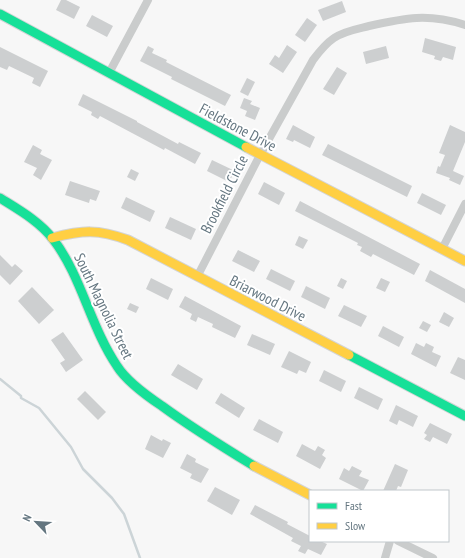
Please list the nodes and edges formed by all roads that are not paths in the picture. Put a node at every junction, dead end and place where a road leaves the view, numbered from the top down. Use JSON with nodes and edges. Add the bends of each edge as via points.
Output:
{"nodes":[{"id":1,"x":148,"y":0,"type":"edge"},
{"id":2,"x":0,"y":14,"type":"edge"},
{"id":3,"x":465,"y":25,"type":"edge"},
{"id":4,"x":109,"y":73,"type":"junction"},
{"id":5,"x":260,"y":155,"type":"junction"},
{"id":6,"x":0,"y":198,"type":"edge"},
{"id":7,"x":465,"y":204,"type":"edge"},
{"id":8,"x":52,"y":238,"type":"junction"},
{"id":9,"x":442,"y":249,"type":"junction"},
{"id":10,"x":465,"y":261,"type":"edge"},
{"id":11,"x":197,"y":277,"type":"junction"},
{"id":12,"x":465,"y":416,"type":"edge"},
{"id":13,"x":309,"y":494,"type":"edge"},
{"id":14,"x":390,"y":542,"type":"edge"},
{"id":15,"x":400,"y":542,"type":"edge"},
{"id":16,"x":385,"y":558,"type":"edge"},
{"id":17,"x":433,"y":558,"type":"edge"}],
"edges":[{"from":1,"to":4,"type":"street"},
{"from":2,"to":4,"type":"street","name":"Fieldstone Drive"},
{"from":3,"to":5,"type":"street","name":"Brookfield Circle","via":[[447,19],[420,17],[350,30],[335,37],[313,60]]},
{"from":4,"to":5,"type":"street","name":"Fieldstone Drive"},
{"from":5,"to":9,"type":"street","name":"Fieldstone Drive"},
{"from":5,"to":11,"type":"street","name":"Brookfield Circle"},
{"from":6,"to":8,"type":"street","name":"South Magnolia Street","via":[[32,218]]},
{"from":7,"to":9,"type":"street"},
{"from":8,"to":11,"type":"street","name":"Briarwood Drive","via":[[89,230],[109,233],[128,240]]},
{"from":8,"to":13,"type":"street","name":"South Magnolia Street","via":[[69,264],[116,367],[140,391],[257,468]]},
{"from":9,"to":10,"type":"street","name":"Fieldstone Drive"},
{"from":11,"to":12,"type":"street","name":"Briarwood Drive"},
{"from":14,"to":16,"type":"street"},
{"from":15,"to":17,"type":"street"}]}
